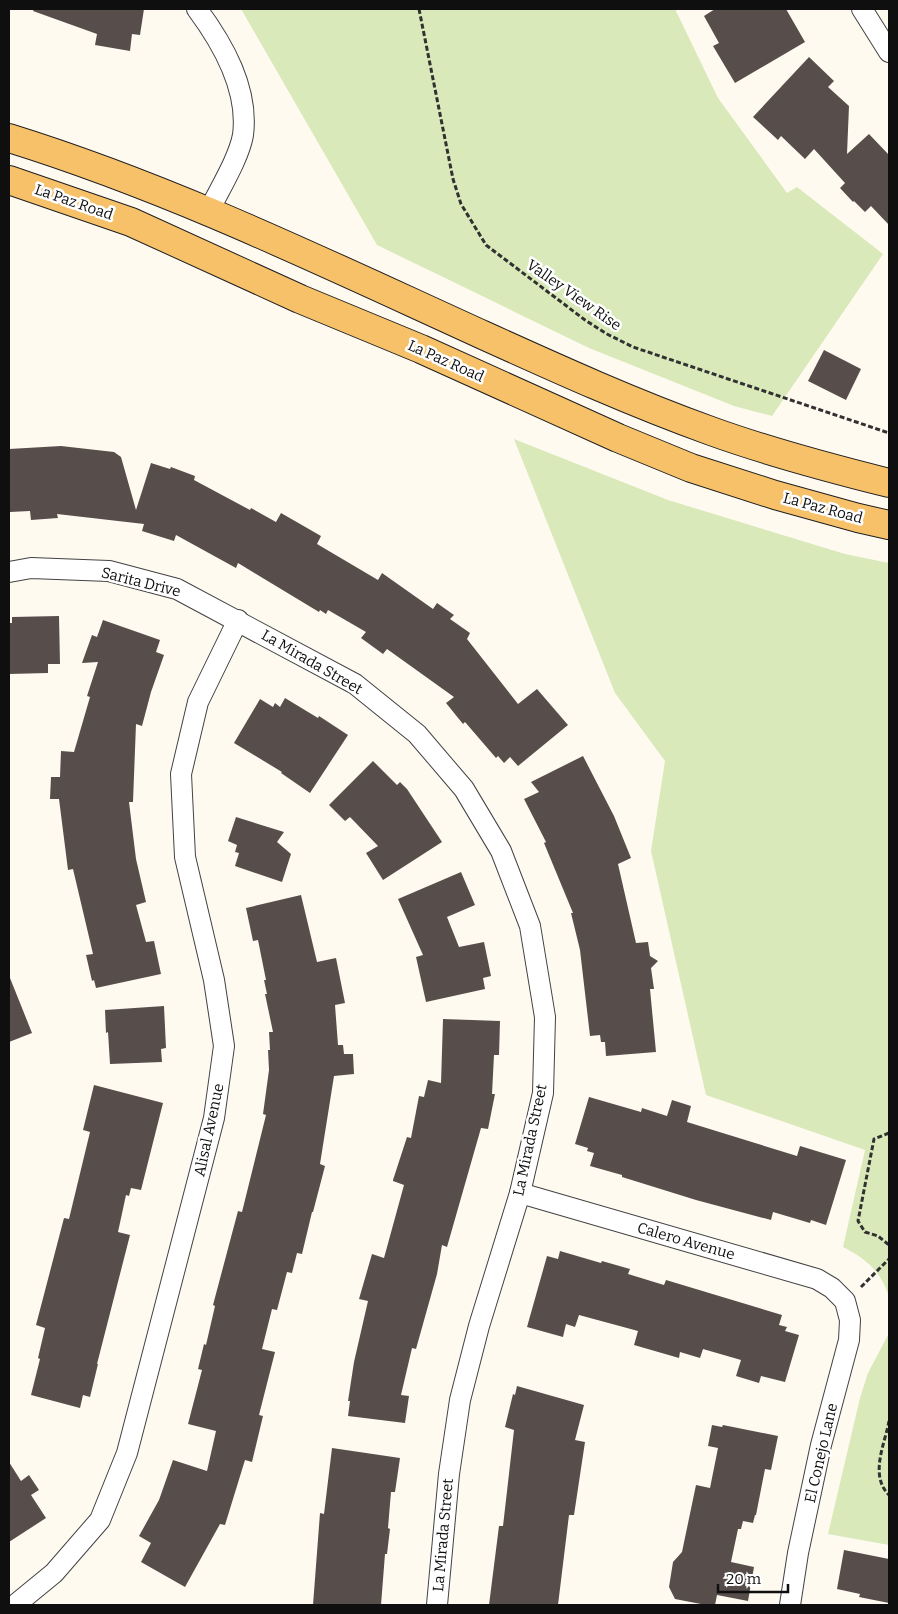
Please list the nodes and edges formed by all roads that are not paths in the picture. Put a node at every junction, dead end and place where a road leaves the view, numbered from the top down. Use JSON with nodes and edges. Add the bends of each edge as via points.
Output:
{"nodes":[{"id":1,"x":197,"y":9,"type":"edge"},
{"id":2,"x":862,"y":9,"type":"edge"},
{"id":3,"x":889,"y":52,"type":"edge"},
{"id":4,"x":9,"y":138,"type":"edge"},
{"id":5,"x":9,"y":180,"type":"edge"},
{"id":6,"x":209,"y":211,"type":"junction"},
{"id":7,"x":889,"y":483,"type":"edge"},
{"id":8,"x":889,"y":525,"type":"edge"},
{"id":9,"x":9,"y":572,"type":"edge"},
{"id":10,"x":238,"y":620,"type":"junction"},
{"id":11,"x":520,"y":1193,"type":"junction"},
{"id":12,"x":845,"y":1301,"type":"joint"},
{"id":13,"x":15,"y":1605,"type":"edge"},
{"id":14,"x":437,"y":1605,"type":"edge"},
{"id":15,"x":790,"y":1605,"type":"edge"}],
"edges":[{"from":1,"to":6,"type":"street","via":[[226,53],[243,106],[243,136]]},
{"from":2,"to":3,"type":"street"},
{"from":4,"to":6,"type":"main road","via":[[128,178]]},
{"from":5,"to":8,"type":"main road","name":"La Paz Road","via":[[131,222],[691,468],[775,495]]},
{"from":6,"to":7,"type":"main road","via":[[646,406],[789,456]]},
{"from":9,"to":10,"type":"street","name":"Sarita Drive","via":[[31,568],[109,571],[177,589]]},
{"from":10,"to":11,"type":"street","name":"La Mirada Street","via":[[355,684],[417,734],[464,789],[501,851],[530,926],[545,1017],[543,1093]]},
{"from":10,"to":13,"type":"street","name":"Alisal Avenue","via":[[198,702],[181,774],[185,857],[214,980],[224,1046],[214,1118],[121,1470],[100,1520],[54,1573]]},
{"from":11,"to":12,"type":"street","name":"Calero Avenue","via":[[817,1279]]},
{"from":11,"to":14,"type":"street","name":"La Mirada Street","via":[[460,1400],[449,1474]]},
{"from":12,"to":15,"type":"street","name":"El Conejo Lane","via":[[850,1320],[849,1340],[821,1445]]}]}
